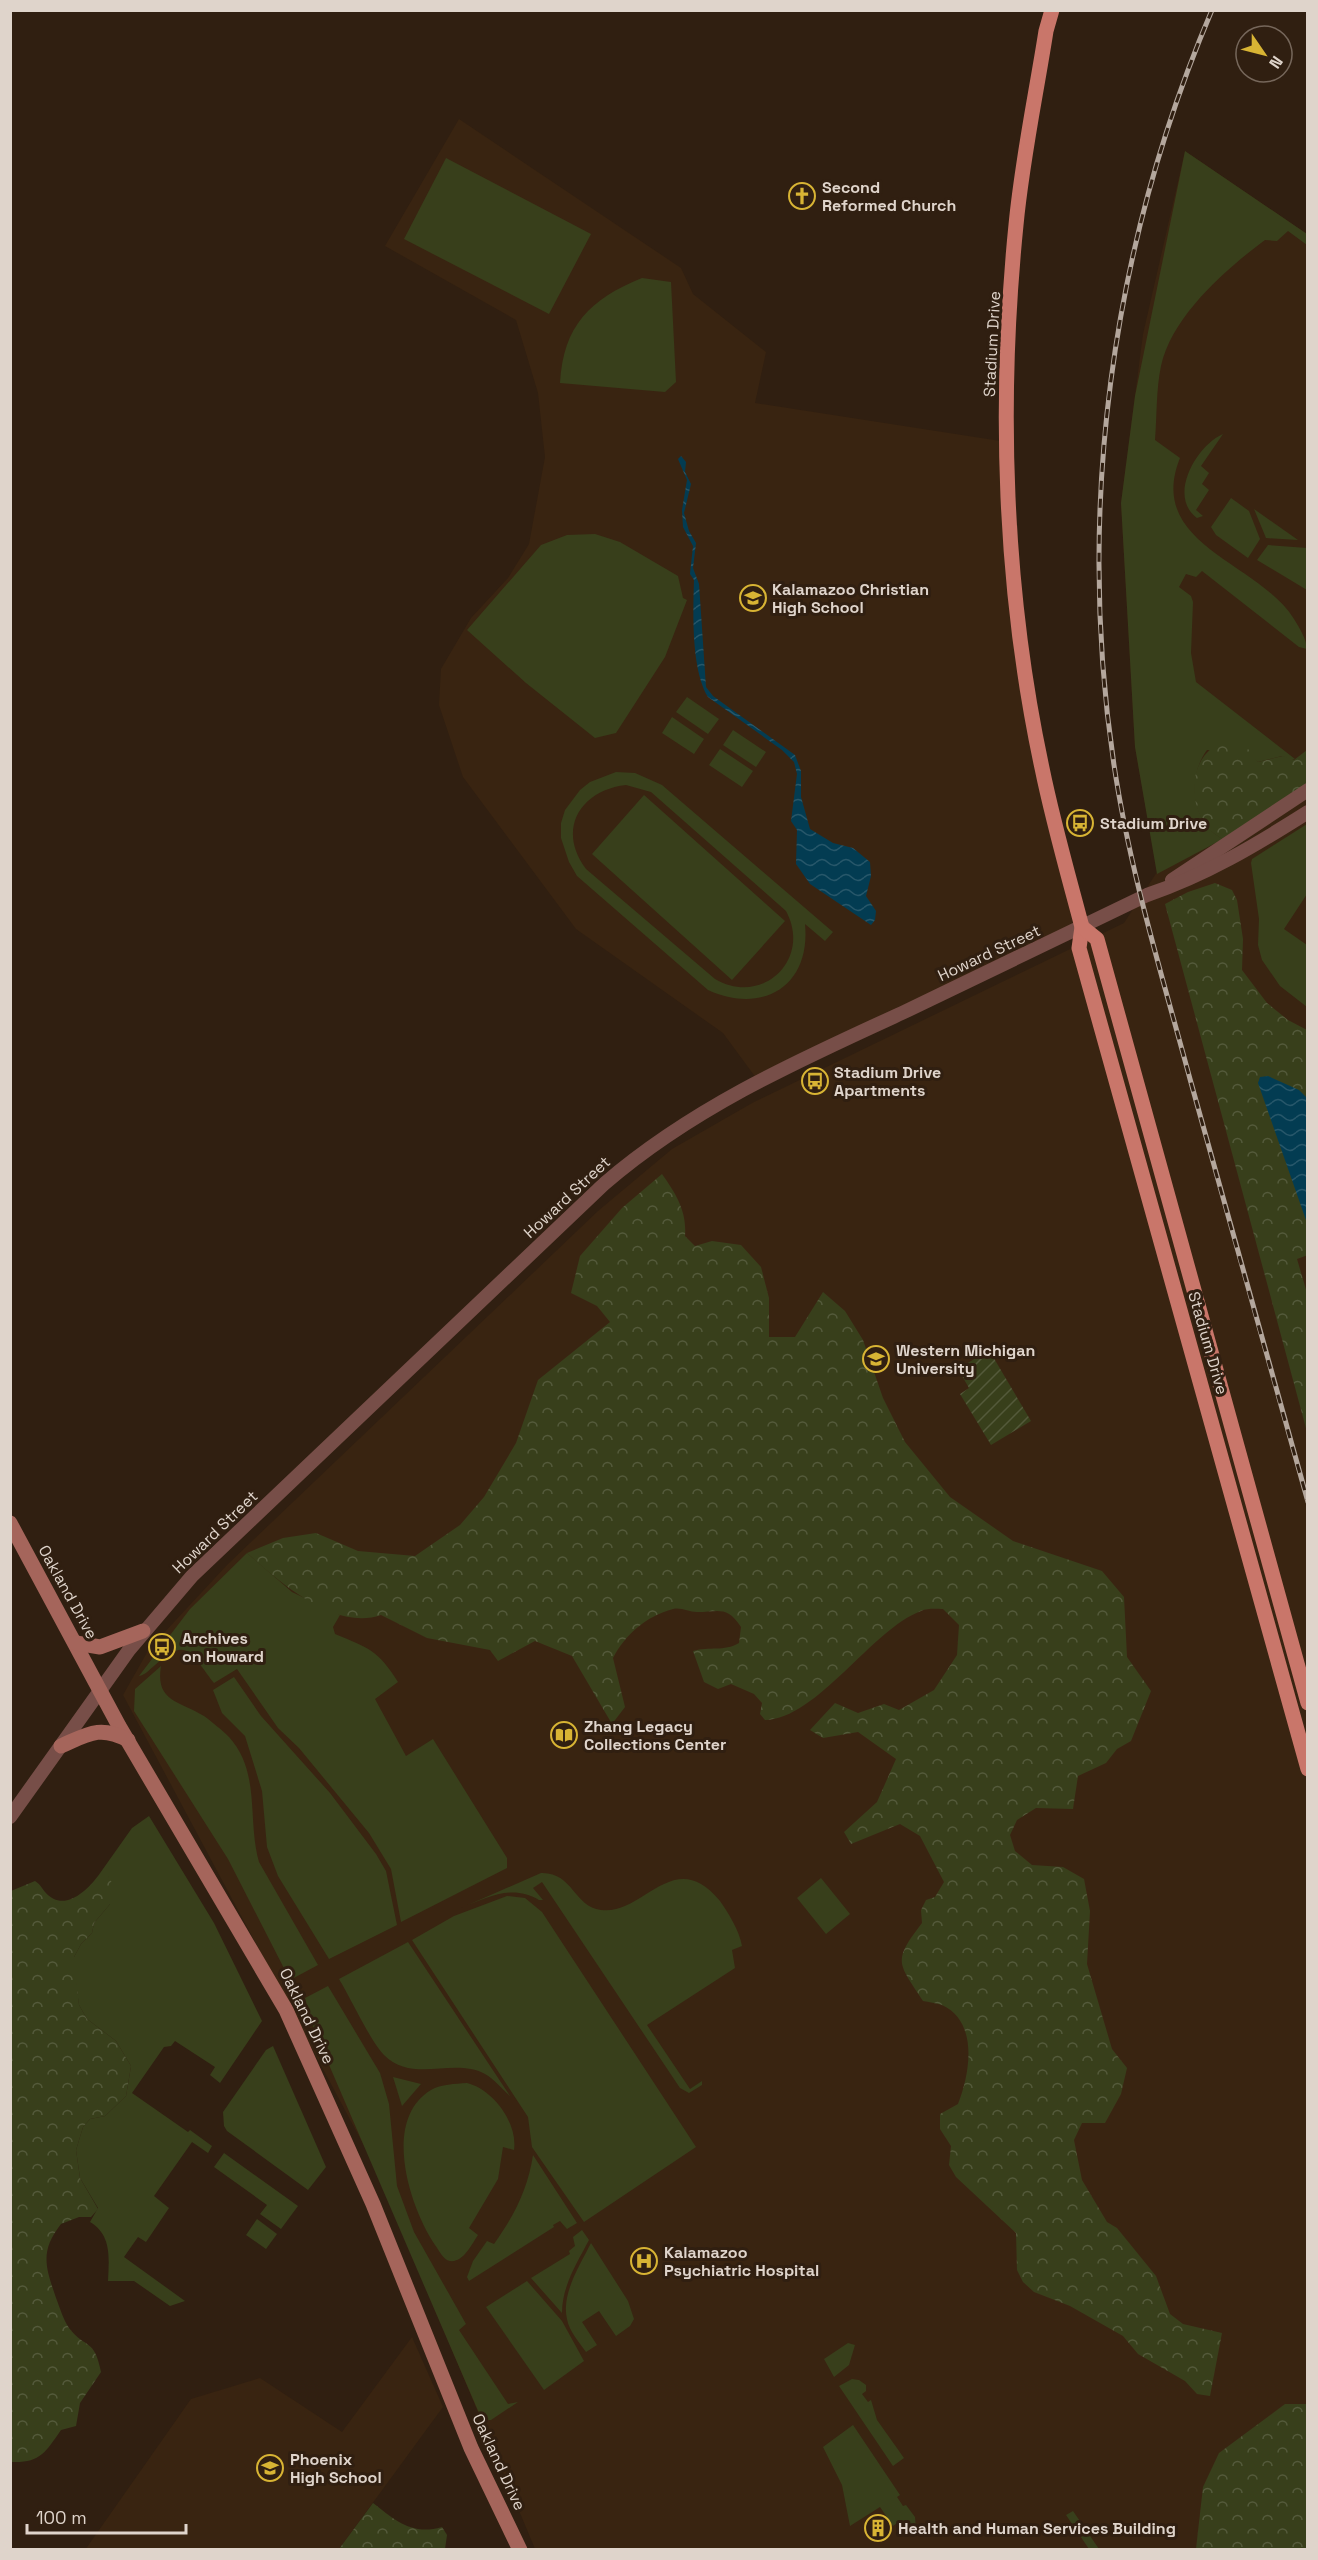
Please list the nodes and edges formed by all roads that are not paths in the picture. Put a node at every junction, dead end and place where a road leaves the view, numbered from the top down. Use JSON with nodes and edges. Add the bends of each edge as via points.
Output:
{"nodes":[{"id":1,"x":1052,"y":10,"type":"edge"},
{"id":2,"x":1308,"y":790,"type":"edge"},
{"id":3,"x":1308,"y":812,"type":"edge"},
{"id":4,"x":1153,"y":893,"type":"junction"},
{"id":5,"x":1082,"y":927,"type":"junction"},
{"id":6,"x":10,"y":1523,"type":"edge"},
{"id":7,"x":143,"y":1631,"type":"junction"},
{"id":8,"x":76,"y":1643,"type":"junction"},
{"id":9,"x":100,"y":1691,"type":"junction"},
{"id":10,"x":1308,"y":1703,"type":"edge"},
{"id":11,"x":128,"y":1740,"type":"junction"},
{"id":12,"x":61,"y":1746,"type":"junction"},
{"id":13,"x":1308,"y":1768,"type":"edge"},
{"id":14,"x":10,"y":1817,"type":"edge"},
{"id":15,"x":520,"y":2550,"type":"edge"}],
"edges":[{"from":1,"to":5,"type":"main road","name":"Stadium Drive","via":[[1016,224],[1007,403],[1008,487],[1025,674],[1041,767]]},
{"from":2,"to":4,"type":"street"},
{"from":3,"to":4,"type":"street","name":"Howard Street","via":[[1203,874]]},
{"from":4,"to":5,"type":"street","name":"Howard Street"},
{"from":5,"to":7,"type":"street","name":"Howard Street","via":[[781,1069],[700,1113],[646,1149],[604,1184],[192,1576]]},
{"from":5,"to":10,"type":"main road","name":"Stadium Drive","via":[[1096,939]]},
{"from":5,"to":13,"type":"main road","name":"Stadium Drive","via":[[1079,948]]},
{"from":6,"to":8,"type":"main road","name":"Oakland Drive"},
{"from":7,"to":8,"type":"main road","via":[[100,1647]]},
{"from":7,"to":9,"type":"street","name":"Howard Street"},
{"from":8,"to":9,"type":"main road","name":"Oakland Drive"},
{"from":9,"to":11,"type":"main road","name":"Oakland Drive"},
{"from":9,"to":12,"type":"street","name":"Howard Street"},
{"from":11,"to":12,"type":"main road","via":[[105,1731]]},
{"from":11,"to":15,"type":"main road","name":"Oakland Drive","via":[[286,2010],[373,2204],[471,2448]]},
{"from":12,"to":14,"type":"street","name":"Howard Street"}]}
